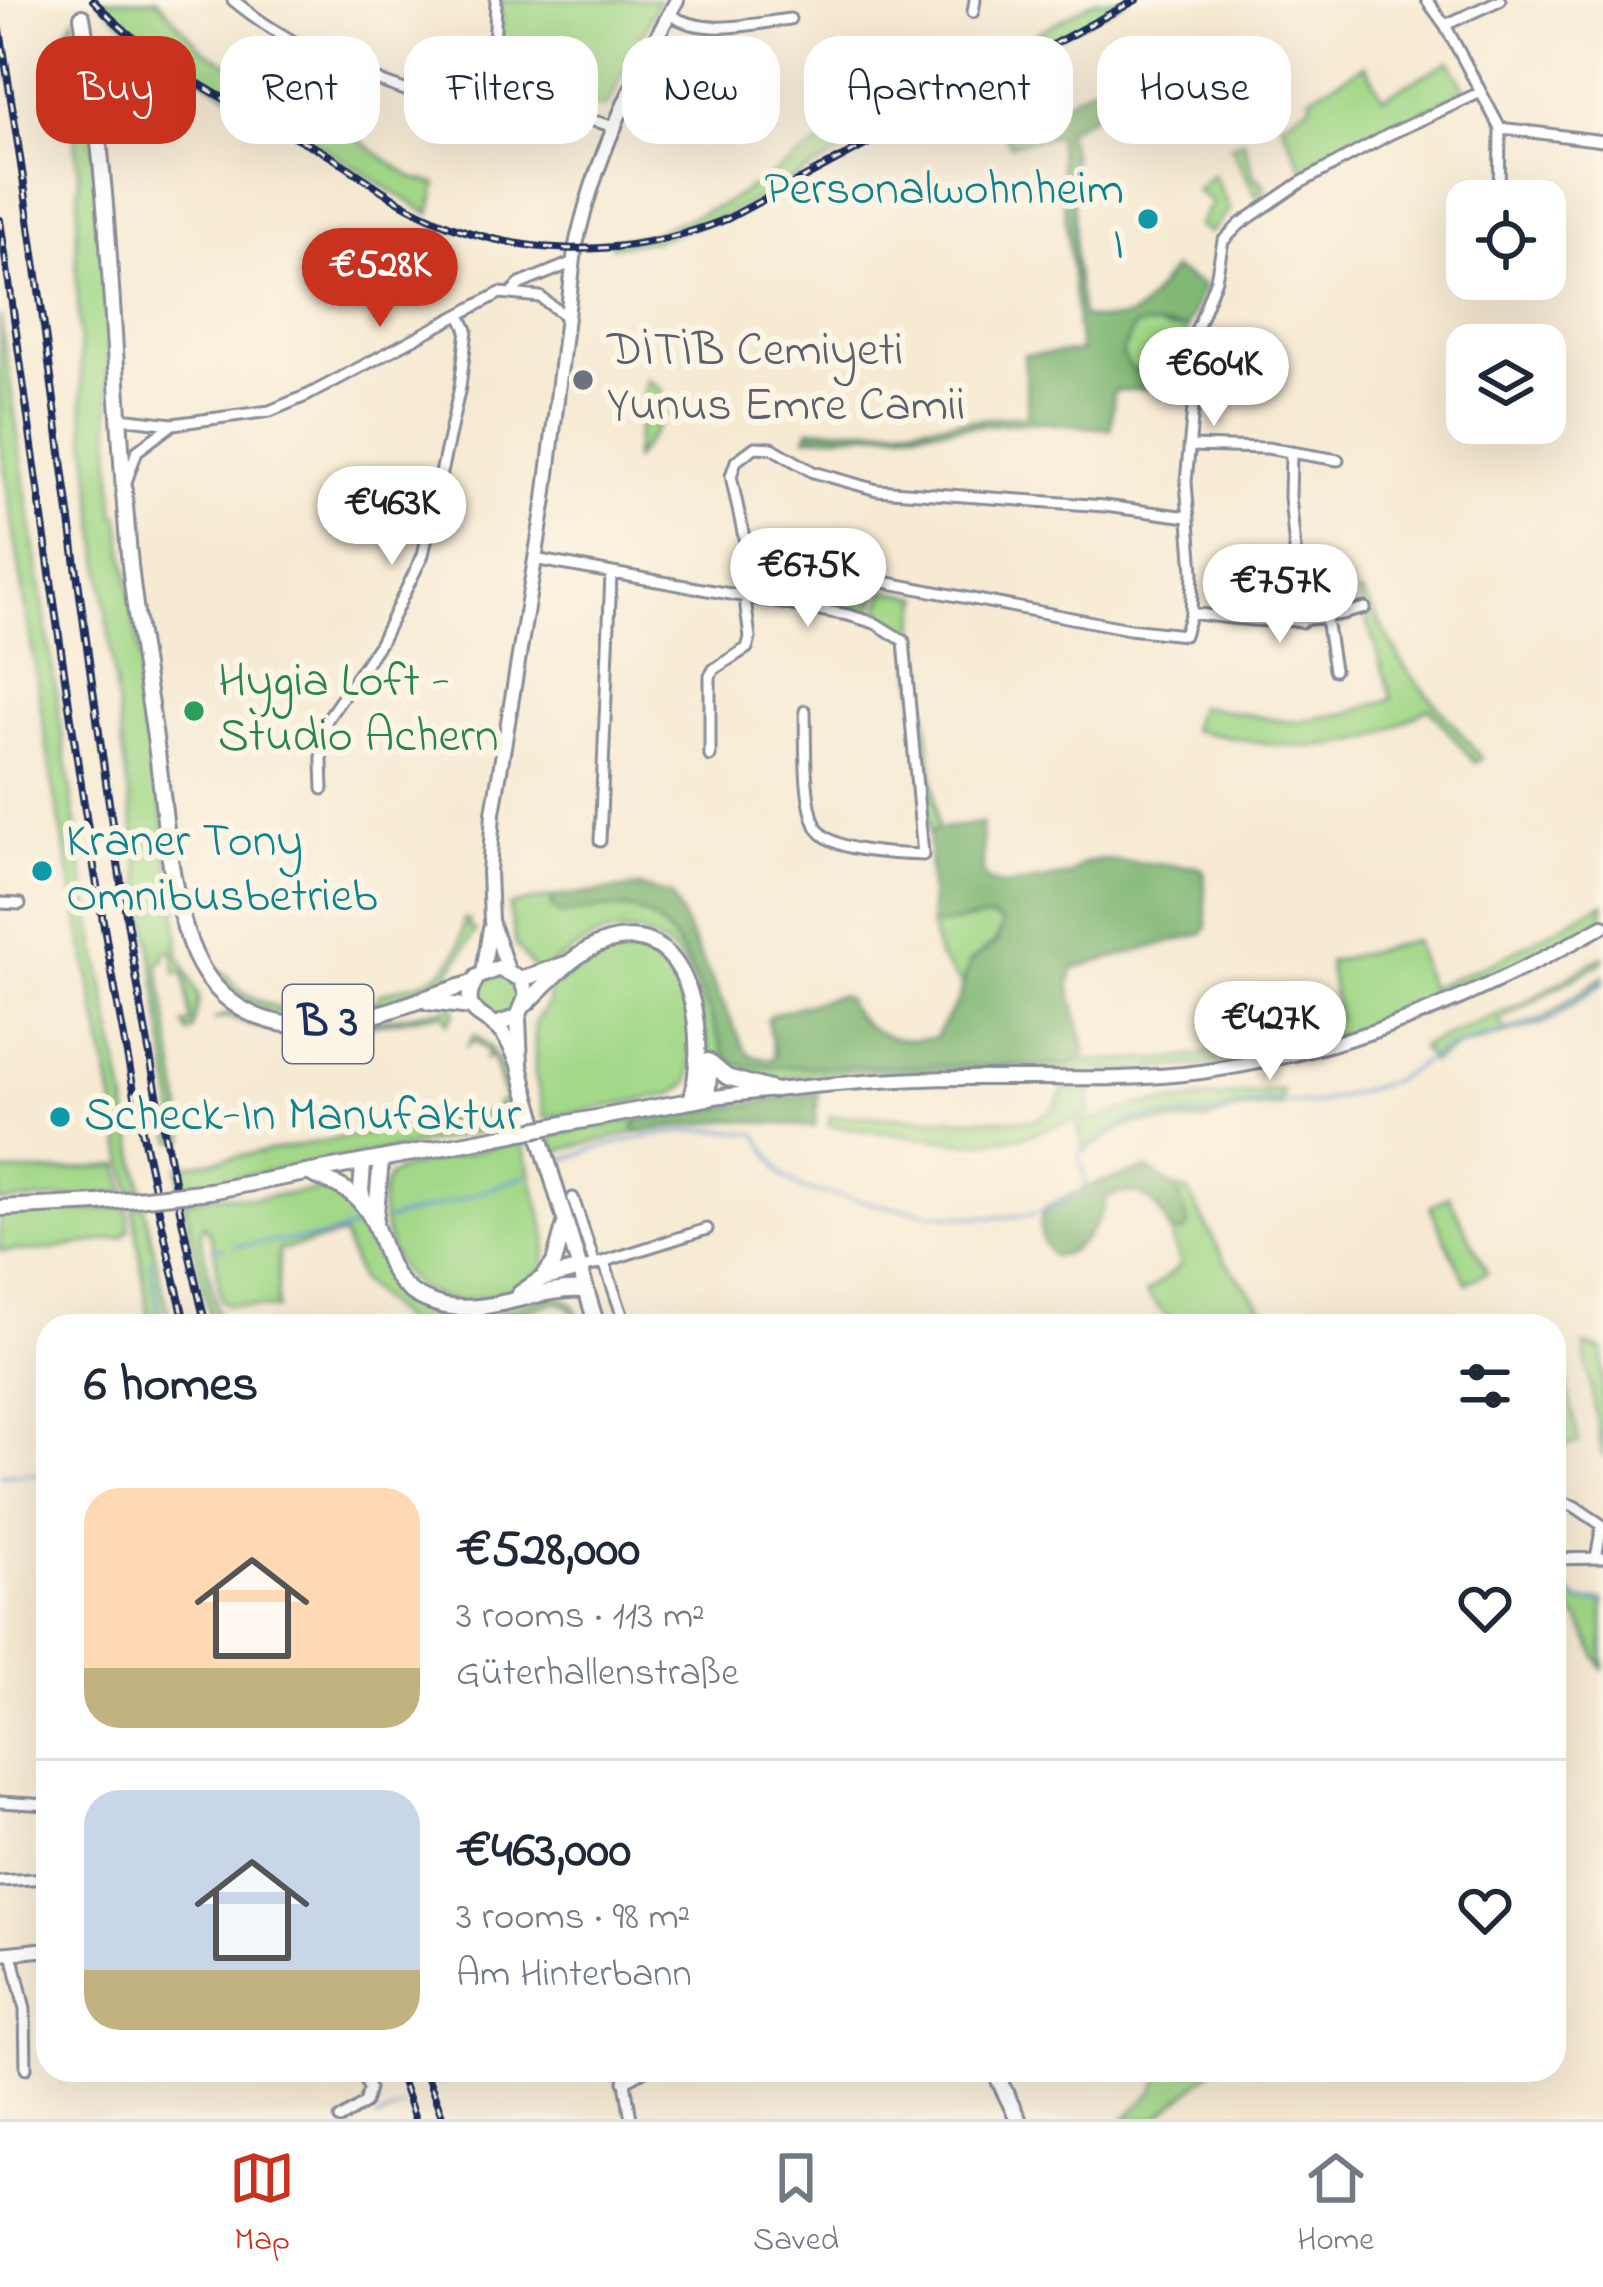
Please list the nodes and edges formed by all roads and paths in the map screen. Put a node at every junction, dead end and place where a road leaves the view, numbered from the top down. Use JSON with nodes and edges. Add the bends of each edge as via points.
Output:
{"nodes":[{"id":1,"x":233,"y":0,"type":"edge"},
{"id":2,"x":496,"y":0,"type":"edge"},
{"id":3,"x":676,"y":0,"type":"edge"},
{"id":4,"x":1427,"y":0,"type":"edge"},
{"id":5,"x":1500,"y":0,"type":"edge"},
{"id":6,"x":669,"y":14,"type":"junction"},
{"id":7,"x":82,"y":17,"type":"dead end"},
{"id":8,"x":790,"y":19,"type":"dead end"},
{"id":9,"x":1445,"y":25,"type":"junction"},
{"id":10,"x":495,"y":36,"type":"edge"},
{"id":11,"x":404,"y":89,"type":"edge"},
{"id":12,"x":1479,"y":93,"type":"junction"},
{"id":13,"x":598,"y":121,"type":"edge"},
{"id":14,"x":616,"y":128,"type":"junction"},
{"id":15,"x":1500,"y":128,"type":"junction"},
{"id":16,"x":1603,"y":141,"type":"edge"},
{"id":17,"x":1499,"y":180,"type":"edge"},
{"id":18,"x":574,"y":262,"type":"junction"},
{"id":19,"x":513,"y":291,"type":"junction"},
{"id":20,"x":460,"y":315,"type":"junction"},
{"id":21,"x":568,"y":318,"type":"junction"},
{"id":22,"x":173,"y":424,"type":"junction"},
{"id":23,"x":120,"y":425,"type":"junction"},
{"id":24,"x":151,"y":436,"type":"junction"},
{"id":25,"x":1189,"y":446,"type":"junction"},
{"id":26,"x":1291,"y":452,"type":"junction"},
{"id":27,"x":1338,"y":460,"type":"dead end"},
{"id":28,"x":124,"y":490,"type":"junction"},
{"id":29,"x":1188,"y":517,"type":"junction"},
{"id":30,"x":748,"y":556,"type":"junction"},
{"id":31,"x":534,"y":559,"type":"junction"},
{"id":32,"x":611,"y":574,"type":"junction"},
{"id":33,"x":748,"y":594,"type":"junction"},
{"id":34,"x":1365,"y":608,"type":"dead end"},
{"id":35,"x":1191,"y":613,"type":"junction"},
{"id":36,"x":1326,"y":620,"type":"junction"},
{"id":37,"x":1303,"y":622,"type":"junction"},
{"id":38,"x":1334,"y":670,"type":"dead end"},
{"id":39,"x":805,"y":711,"type":"dead end"},
{"id":40,"x":710,"y":756,"type":"dead end"},
{"id":41,"x":323,"y":789,"type":"dead end"},
{"id":42,"x":600,"y":842,"type":"dead end"},
{"id":43,"x":0,"y":903,"type":"edge"},
{"id":44,"x":20,"y":904,"type":"dead end"},
{"id":45,"x":491,"y":921,"type":"junction"},
{"id":46,"x":1603,"y":926,"type":"edge"},
{"id":47,"x":570,"y":962,"type":"junction"},
{"id":48,"x":514,"y":974,"type":"junction"},
{"id":49,"x":478,"y":978,"type":"junction"},
{"id":50,"x":423,"y":1002,"type":"junction"},
{"id":51,"x":472,"y":1007,"type":"junction"},
{"id":52,"x":522,"y":1010,"type":"junction"},
{"id":53,"x":495,"y":1025,"type":"junction"},
{"id":54,"x":701,"y":1048,"type":"junction"},
{"id":55,"x":710,"y":1064,"type":"junction"},
{"id":56,"x":520,"y":1065,"type":"junction"},
{"id":57,"x":773,"y":1090,"type":"junction"},
{"id":58,"x":699,"y":1100,"type":"junction"},
{"id":59,"x":381,"y":1161,"type":"junction"},
{"id":60,"x":363,"y":1165,"type":"junction"},
{"id":61,"x":313,"y":1174,"type":"junction"},
{"id":62,"x":574,"y":1198,"type":"dead end"},
{"id":63,"x":364,"y":1206,"type":"junction"},
{"id":64,"x":0,"y":1208,"type":"edge"},
{"id":65,"x":566,"y":1222,"type":"junction"},
{"id":66,"x":707,"y":1229,"type":"dead end"},
{"id":67,"x":375,"y":1230,"type":"junction"},
{"id":68,"x":600,"y":1263,"type":"junction"},
{"id":69,"x":577,"y":1270,"type":"junction"},
{"id":70,"x":541,"y":1279,"type":"junction"},
{"id":71,"x":584,"y":1289,"type":"junction"},
{"id":72,"x":511,"y":1299,"type":"junction"},
{"id":73,"x":593,"y":1314,"type":"edge"},
{"id":74,"x":621,"y":1314,"type":"edge"},
{"id":75,"x":1566,"y":1503,"type":"edge"},
{"id":76,"x":1599,"y":1558,"type":"edge"},
{"id":77,"x":1566,"y":1559,"type":"edge"},
{"id":78,"x":0,"y":1802,"type":"edge"},
{"id":79,"x":36,"y":1804,"type":"edge"},
{"id":80,"x":36,"y":1879,"type":"edge"},
{"id":81,"x":0,"y":1881,"type":"edge"},
{"id":82,"x":36,"y":1950,"type":"edge"},
{"id":83,"x":6,"y":1954,"type":"edge"},
{"id":84,"x":26,"y":2068,"type":"dead end"},
{"id":85,"x":365,"y":2082,"type":"edge"},
{"id":86,"x":625,"y":2082,"type":"edge"},
{"id":87,"x":1000,"y":2082,"type":"edge"},
{"id":88,"x":357,"y":2116,"type":"edge"},
{"id":89,"x":340,"y":2119,"type":"edge"},
{"id":90,"x":631,"y":2119,"type":"edge"},
{"id":91,"x":1018,"y":2119,"type":"edge"}],
"edges":[{"from":1,"to":11,"type":"street","via":[[299,43]]},
{"from":2,"to":10,"type":"street"},
{"from":3,"to":6,"type":"street"},
{"from":4,"to":9,"type":"street"},
{"from":5,"to":9,"type":"street"},
{"from":6,"to":8,"type":"street","via":[[702,28]]},
{"from":6,"to":14,"type":"street"},
{"from":7,"to":23,"type":"main road","number":"B 3","via":[[112,265]]},
{"from":9,"to":12,"type":"street"},
{"from":12,"to":15,"type":"street"},
{"from":12,"to":25,"type":"street","via":[[1300,183],[1223,241],[1196,331]]},
{"from":13,"to":14,"type":"street"},
{"from":14,"to":18,"type":"street","via":[[584,209]]},
{"from":15,"to":16,"type":"street"},
{"from":15,"to":17,"type":"street"},
{"from":18,"to":19,"type":"street"},
{"from":18,"to":21,"type":"street"},
{"from":19,"to":20,"type":"street"},
{"from":19,"to":21,"type":"street","via":[[540,297]]},
{"from":20,"to":22,"type":"street","via":[[270,411]]},
{"from":20,"to":41,"type":"street","via":[[467,329],[460,387],[423,555],[380,643],[328,718]]},
{"from":21,"to":31,"type":"street"},
{"from":22,"to":23,"type":"street"},
{"from":22,"to":24,"type":"street"},
{"from":23,"to":24,"type":"street"},
{"from":23,"to":28,"type":"main road","number":"B 3"},
{"from":24,"to":28,"type":"street","via":[[132,459]]},
{"from":25,"to":26,"type":"street"},
{"from":25,"to":29,"type":"street"},
{"from":26,"to":27,"type":"street"},
{"from":26,"to":37,"type":"street"},
{"from":28,"to":50,"type":"main road","number":"B 3","via":[[176,881],[206,978],[256,1016],[302,1026]]},
{"from":29,"to":30,"type":"street","via":[[877,490],[755,447],[731,476]]},
{"from":29,"to":35,"type":"street"},
{"from":30,"to":33,"type":"street"},
{"from":30,"to":35,"type":"street","via":[[1172,636],[1184,635]]},
{"from":31,"to":32,"type":"street"},
{"from":31,"to":45,"type":"street","via":[[493,814]]},
{"from":32,"to":33,"type":"street"},
{"from":32,"to":42,"type":"street"},
{"from":33,"to":39,"type":"street","via":[[862,619],[904,641],[923,855],[870,853],[817,828]]},
{"from":33,"to":40,"type":"street","via":[[747,648],[710,676]]},
{"from":34,"to":36,"type":"street"},
{"from":35,"to":37,"type":"street"},
{"from":36,"to":37,"type":"street"},
{"from":36,"to":38,"type":"street"},
{"from":43,"to":44,"type":"street"},
{"from":45,"to":48,"type":"street"},
{"from":45,"to":49,"type":"street"},
{"from":46,"to":57,"type":"street","via":[[1446,1007],[1271,1059],[1132,1078],[897,1079]]},
{"from":47,"to":48,"type":"main road"},
{"from":47,"to":52,"type":"main road"},
{"from":47,"to":54,"type":"main road","via":[[618,939],[665,952],[685,978]]},
{"from":48,"to":49,"type":"main road","number":"B 3"},
{"from":48,"to":52,"type":"main road"},
{"from":49,"to":50,"type":"main road","number":"B 3"},
{"from":49,"to":51,"type":"main road"},
{"from":50,"to":51,"type":"main road","number":"B 3"},
{"from":51,"to":53,"type":"main road"},
{"from":52,"to":53,"type":"main road"},
{"from":52,"to":56,"type":"main road"},
{"from":53,"to":56,"type":"main road"},
{"from":54,"to":55,"type":"main road"},
{"from":54,"to":58,"type":"main road"},
{"from":55,"to":57,"type":"main road"},
{"from":55,"to":58,"type":"main road"},
{"from":56,"to":65,"type":"main road"},
{"from":57,"to":58,"type":"street"},
{"from":58,"to":59,"type":"main road","bridge":true},
{"from":59,"to":60,"type":"main road"},
{"from":59,"to":67,"type":"main road"},
{"from":60,"to":61,"type":"main road"},
{"from":60,"to":63,"type":"main road"},
{"from":61,"to":63,"type":"main road"},
{"from":61,"to":64,"type":"main road","bridge":true},
{"from":62,"to":68,"type":"street"},
{"from":63,"to":67,"type":"main road"},
{"from":65,"to":69,"type":"main road"},
{"from":65,"to":70,"type":"main road"},
{"from":66,"to":68,"type":"street"},
{"from":67,"to":72,"type":"main road","via":[[392,1270],[431,1301],[464,1308]]},
{"from":68,"to":69,"type":"street"},
{"from":68,"to":74,"type":"street"},
{"from":69,"to":70,"type":"main road"},
{"from":69,"to":71,"type":"main road"},
{"from":70,"to":72,"type":"main road"},
{"from":71,"to":72,"type":"main road"},
{"from":71,"to":73,"type":"main road"},
{"from":75,"to":76,"type":"street","via":[[1602,1525]]},
{"from":76,"to":77,"type":"street"},
{"from":78,"to":79,"type":"street"},
{"from":80,"to":81,"type":"street"},
{"from":82,"to":83,"type":"street"},
{"from":83,"to":84,"type":"street","via":[[25,2009]]},
{"from":85,"to":88,"type":"street","via":[[369,2095]]},
{"from":86,"to":90,"type":"street"},
{"from":87,"to":91,"type":"main road"},
{"from":88,"to":89,"type":"street"}]}
